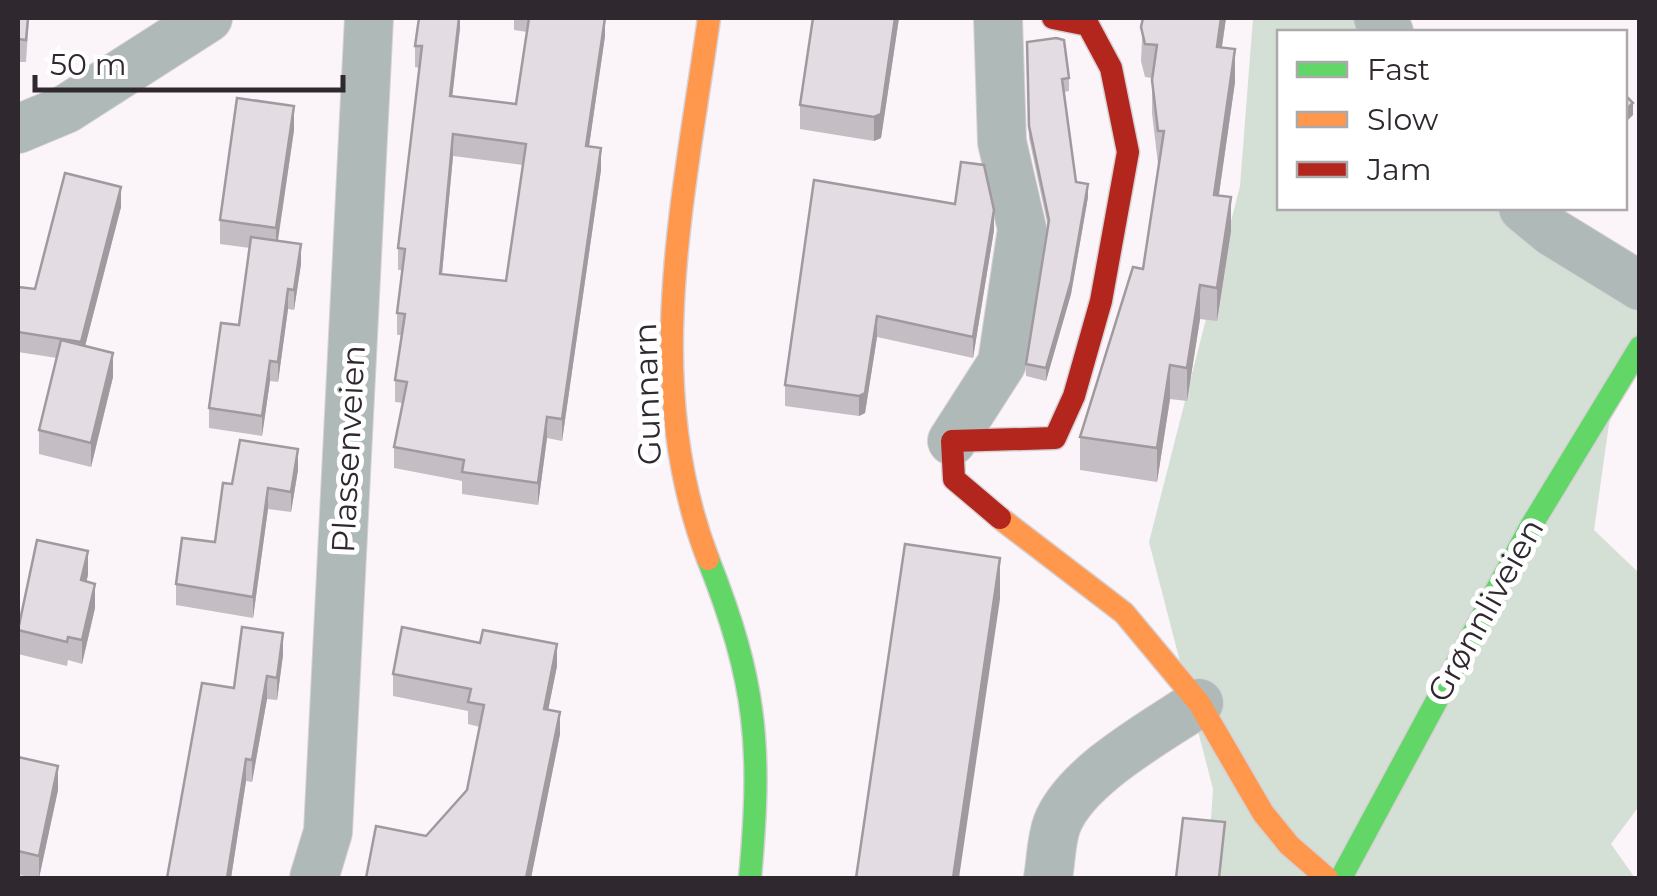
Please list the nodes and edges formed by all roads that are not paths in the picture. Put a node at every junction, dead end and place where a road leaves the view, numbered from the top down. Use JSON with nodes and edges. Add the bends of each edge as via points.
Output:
{"nodes":[{"id":1,"x":208,"y":18,"type":"edge"},
{"id":2,"x":369,"y":18,"type":"edge"},
{"id":3,"x":709,"y":18,"type":"edge"},
{"id":4,"x":998,"y":18,"type":"edge"},
{"id":5,"x":1053,"y":18,"type":"edge"},
{"id":6,"x":18,"y":129,"type":"edge"},
{"id":7,"x":1525,"y":210,"type":"edge"},
{"id":8,"x":1640,"y":286,"type":"edge"},
{"id":9,"x":1640,"y":347,"type":"edge"},
{"id":10,"x":952,"y":441,"type":"junction"},
{"id":11,"x":1199,"y":703,"type":"junction"},
{"id":12,"x":314,"y":878,"type":"edge"},
{"id":13,"x":750,"y":878,"type":"edge"},
{"id":14,"x":1048,"y":878,"type":"edge"},
{"id":15,"x":1327,"y":878,"type":"edge"},
{"id":16,"x":1341,"y":878,"type":"edge"}],
"edges":[{"from":1,"to":6,"type":"street","via":[[66,108]]},
{"from":2,"to":12,"type":"street","name":"Plassenveien","via":[[328,832]]},
{"from":3,"to":13,"type":"street","name":"Gunnarn","via":[[680,239],[673,416],[684,484],[756,712]]},
{"from":4,"to":10,"type":"street","via":[[1002,142],[1022,229],[1002,363]]},
{"from":5,"to":10,"type":"street","via":[[1088,25],[1111,68],[1128,152],[1101,302],[1055,438]]},
{"from":7,"to":8,"type":"street"},
{"from":9,"to":16,"type":"street","name":"Grønnliveien","via":[[1531,526]]},
{"from":10,"to":11,"type":"street","via":[[954,478],[1124,613]]},
{"from":11,"to":14,"type":"street","via":[[1107,766],[1072,802],[1057,824]]},
{"from":11,"to":15,"type":"street","via":[[1264,813]]}]}
